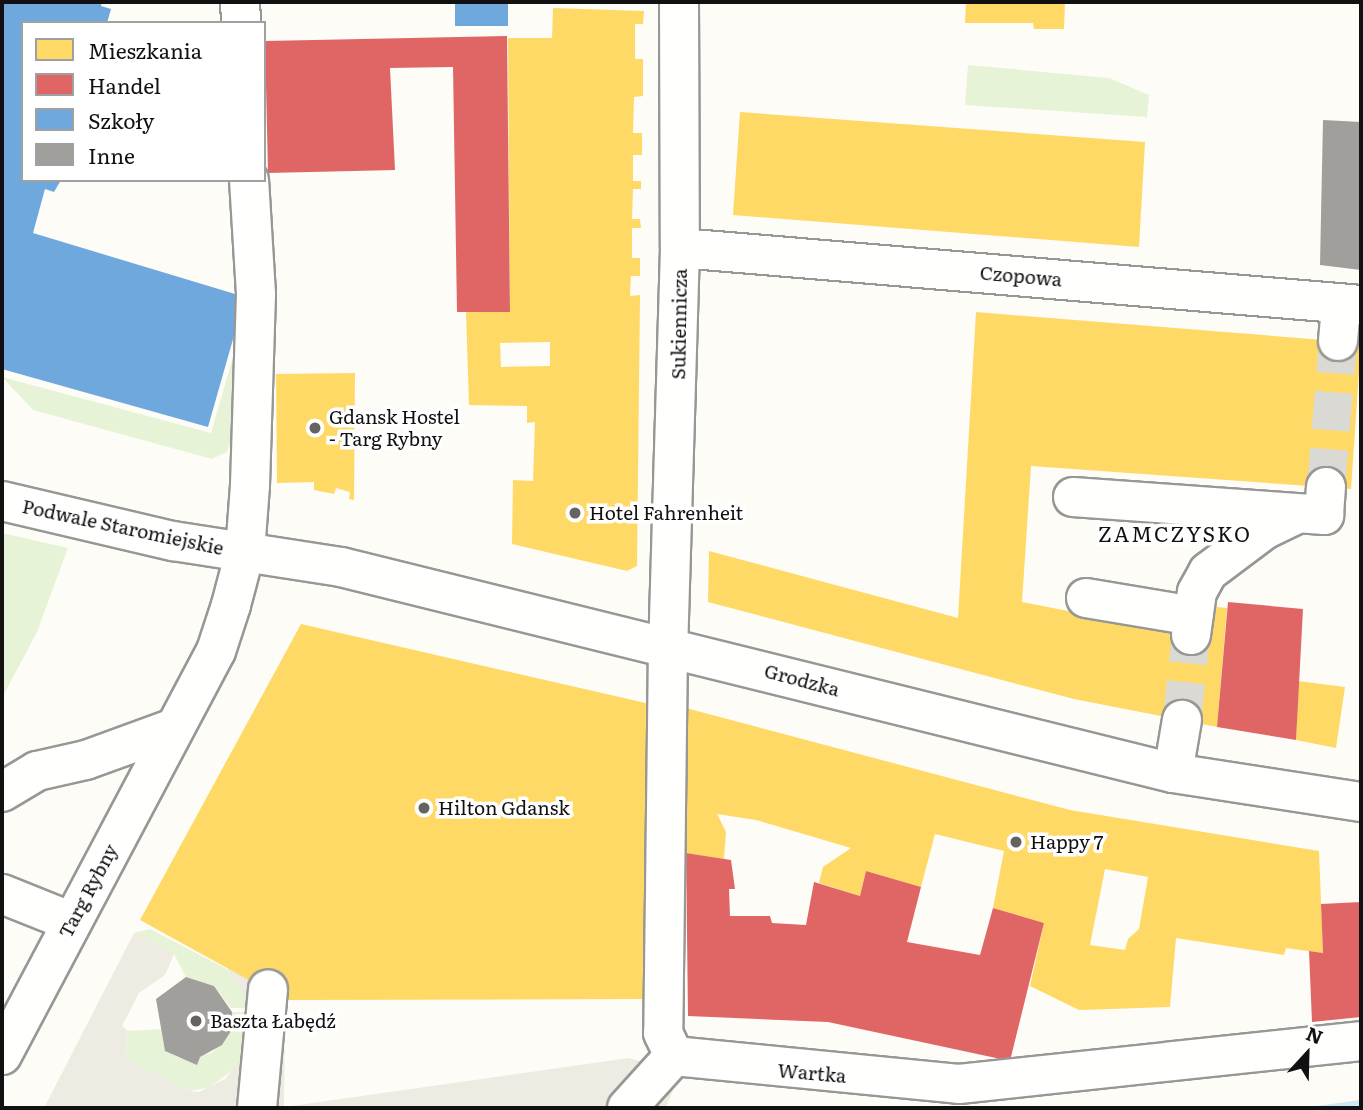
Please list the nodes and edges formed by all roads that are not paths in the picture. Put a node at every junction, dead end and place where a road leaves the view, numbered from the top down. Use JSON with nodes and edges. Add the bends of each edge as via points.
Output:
{"nodes":[{"id":1,"x":240,"y":2,"type":"edge"},
{"id":2,"x":679,"y":2,"type":"edge"},
{"id":3,"x":241,"y":21,"type":"edge"},
{"id":4,"x":250,"y":182,"type":"edge"},
{"id":5,"x":680,"y":248,"type":"junction"},
{"id":6,"x":1347,"y":316,"type":"edge"},
{"id":7,"x":1326,"y":487,"type":"tunnel mouth"},
{"id":8,"x":1073,"y":497,"type":"dead end"},
{"id":9,"x":2,"y":501,"type":"edge"},
{"id":10,"x":1295,"y":515,"type":"junction"},
{"id":11,"x":245,"y":552,"type":"junction"},
{"id":12,"x":1086,"y":598,"type":"dead end"},
{"id":13,"x":668,"y":646,"type":"junction"},
{"id":14,"x":1182,"y":720,"type":"tunnel mouth"},
{"id":15,"x":174,"y":728,"type":"junction"},
{"id":16,"x":1173,"y":773,"type":"junction"},
{"id":17,"x":2,"y":792,"type":"edge"},
{"id":18,"x":1361,"y":802,"type":"edge"},
{"id":19,"x":2,"y":894,"type":"edge"},
{"id":20,"x":72,"y":922,"type":"junction"},
{"id":21,"x":268,"y":990,"type":"dead end"},
{"id":22,"x":1361,"y":1041,"type":"edge"},
{"id":23,"x":2,"y":1055,"type":"edge"},
{"id":24,"x":674,"y":1056,"type":"junction"},
{"id":25,"x":257,"y":1108,"type":"edge"},
{"id":26,"x":627,"y":1108,"type":"edge"}],
"edges":[{"from":1,"to":3,"type":"street"},
{"from":2,"to":5,"type":"street","name":"Sukiennicza"},
{"from":4,"to":11,"type":"street","name":"Targ Rybny","via":[[256,294]]},
{"from":5,"to":6,"type":"street","name":"Czopowa"},
{"from":5,"to":13,"type":"street","name":"Sukiennicza"},
{"from":7,"to":10,"type":"street","via":[[1324,515]]},
{"from":8,"to":10,"type":"street"},
{"from":9,"to":11,"type":"street","name":"Podwale Staromiejskie","via":[[173,541]]},
{"from":10,"to":12,"type":"street","via":[[1264,530],[1208,572],[1197,592],[1193,625]]},
{"from":11,"to":13,"type":"street","name":"Grodzka","via":[[341,567]]},
{"from":11,"to":15,"type":"street","name":"Targ Rybny","via":[[216,651]]},
{"from":13,"to":16,"type":"street","name":"Grodzka"},
{"from":13,"to":24,"type":"street","via":[[663,1033]]},
{"from":14,"to":16,"type":"street"},
{"from":15,"to":17,"type":"street","via":[[86,760],[37,771]]},
{"from":15,"to":20,"type":"street","name":"Targ Rybny"},
{"from":16,"to":18,"type":"street","name":"Grodzka"},
{"from":19,"to":20,"type":"street"},
{"from":20,"to":23,"type":"street","name":"Targ Rybny"},
{"from":21,"to":25,"type":"street"},
{"from":22,"to":24,"type":"street","name":"Wartka","via":[[959,1084]]},
{"from":24,"to":26,"type":"street"}]}
